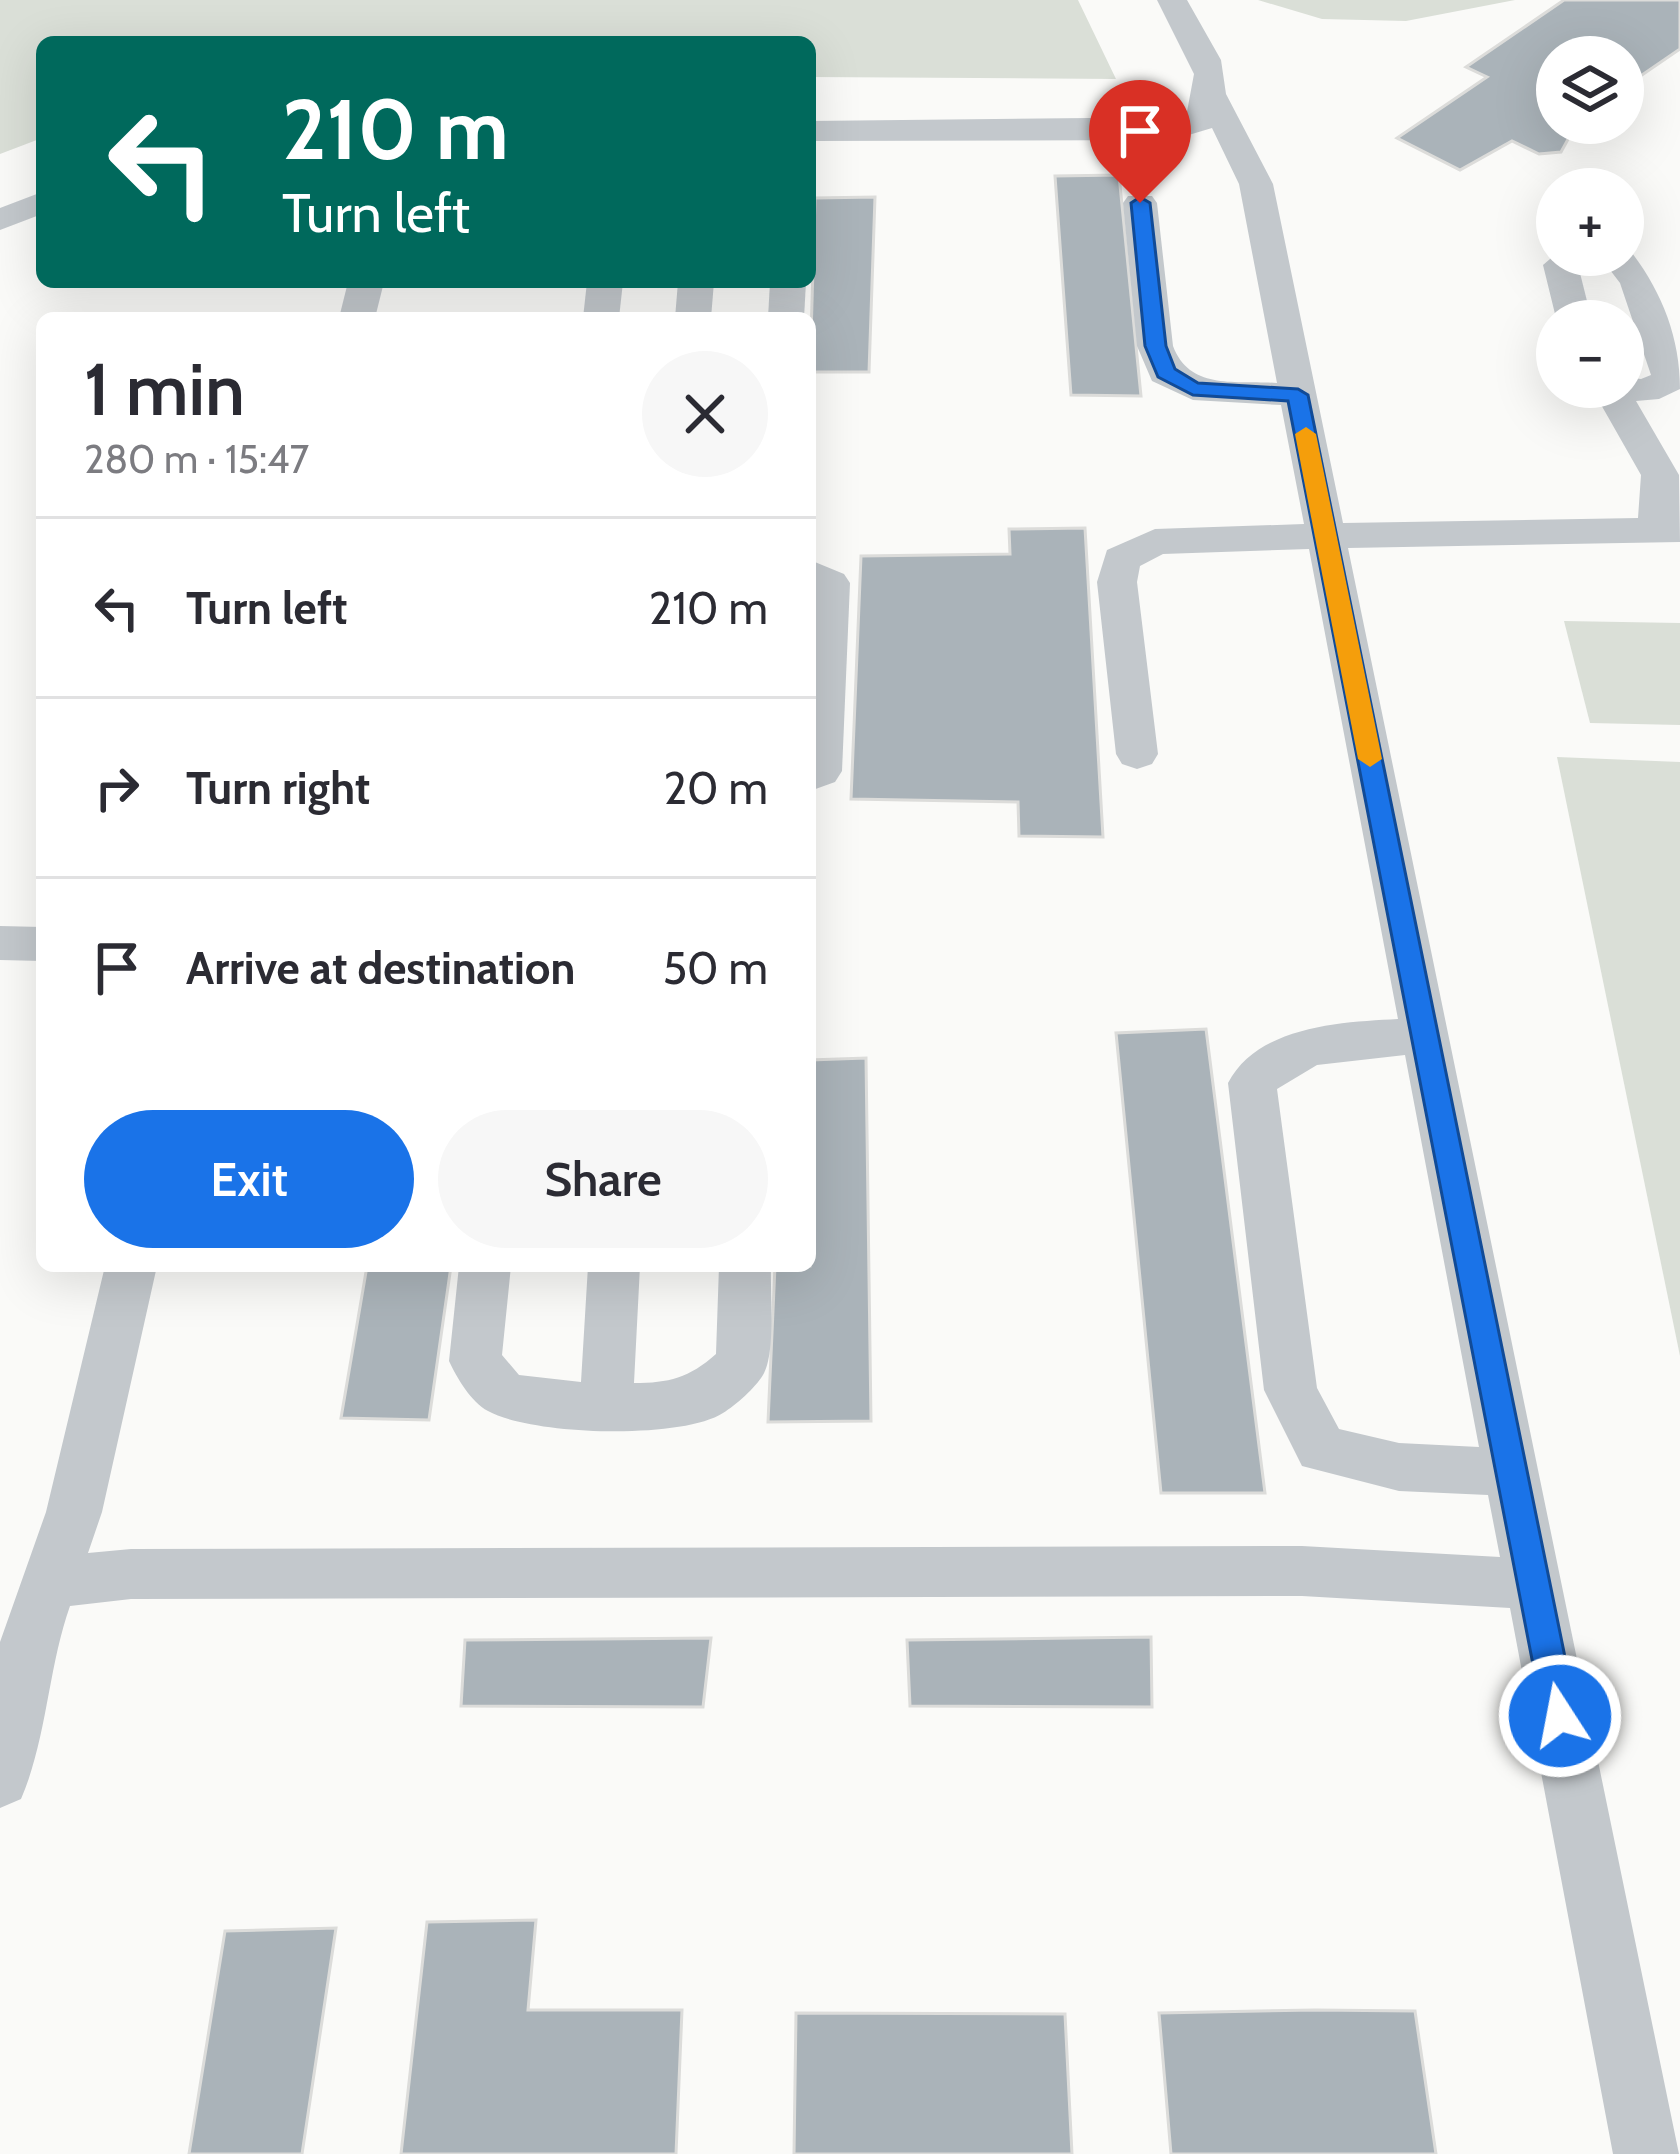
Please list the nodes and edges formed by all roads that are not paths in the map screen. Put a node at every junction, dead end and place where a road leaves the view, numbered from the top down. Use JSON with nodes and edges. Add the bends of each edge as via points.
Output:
{"nodes":[{"id":1,"x":1172,"y":0,"type":"edge"},
{"id":2,"x":1213,"y":99,"type":"junction"},
{"id":3,"x":816,"y":131,"type":"edge"},
{"id":4,"x":1140,"y":203,"type":"dead end"},
{"id":5,"x":36,"y":205,"type":"edge"},
{"id":6,"x":0,"y":220,"type":"edge"},
{"id":7,"x":1569,"y":300,"type":"edge"},
{"id":8,"x":1643,"y":300,"type":"edge"},
{"id":9,"x":1644,"y":302,"type":"edge"},
{"id":10,"x":1644,"y":391,"type":"edge"},
{"id":11,"x":1298,"y":395,"type":"junction"},
{"id":12,"x":1621,"y":408,"type":"edge"},
{"id":13,"x":1669,"y":530,"type":"edge"},
{"id":14,"x":1325,"y":534,"type":"junction"},
{"id":15,"x":816,"y":576,"type":"edge"},
{"id":16,"x":1137,"y":754,"type":"dead end"},
{"id":17,"x":816,"y":773,"type":"edge"},
{"id":18,"x":0,"y":943,"type":"edge"},
{"id":19,"x":36,"y":944,"type":"edge"},
{"id":20,"x":1425,"y":1036,"type":"junction"},
{"id":21,"x":130,"y":1272,"type":"edge"},
{"id":22,"x":484,"y":1272,"type":"edge"},
{"id":23,"x":614,"y":1272,"type":"edge"},
{"id":24,"x":745,"y":1272,"type":"edge"},
{"id":25,"x":606,"y":1402,"type":"junction"},
{"id":26,"x":1511,"y":1472,"type":"junction"},
{"id":27,"x":49,"y":1582,"type":"junction"},
{"id":28,"x":1534,"y":1584,"type":"junction"},
{"id":29,"x":12,"y":1657,"type":"edge"},
{"id":30,"x":0,"y":1779,"type":"edge"},
{"id":31,"x":1646,"y":2154,"type":"edge"}],
"edges":[{"from":1,"to":2,"type":"street","via":[[1210,70]]},
{"from":2,"to":3,"type":"street","via":[[1198,123],[1172,130]]},
{"from":2,"to":11,"type":"street","via":[[1256,184]]},
{"from":4,"to":11,"type":"street","via":[[1155,346],[1166,373],[1193,388]]},
{"from":5,"to":6,"type":"street"},
{"from":7,"to":8,"type":"street","via":[[1560,265],[1617,256]]},
{"from":9,"to":10,"type":"street","via":[[1671,380]]},
{"from":11,"to":14,"type":"street"},
{"from":12,"to":13,"type":"street","via":[[1660,475]]},
{"from":13,"to":14,"type":"street"},
{"from":14,"to":16,"type":"street","via":[[1155,542],[1121,559]]},
{"from":14,"to":20,"type":"street"},
{"from":15,"to":17,"type":"street","via":[[830,583]]},
{"from":18,"to":19,"type":"street"},
{"from":20,"to":26,"type":"street"},
{"from":20,"to":26,"type":"street","via":[[1323,1044],[1275,1058],[1252,1083],[1291,1390],[1321,1449],[1399,1467]]},
{"from":21,"to":27,"type":"street","via":[[74,1512]]},
{"from":22,"to":25,"type":"street","via":[[475,1360],[503,1394],[551,1405]]},
{"from":23,"to":25,"type":"street"},
{"from":24,"to":25,"type":"street","via":[[742,1364],[703,1398],[656,1406]]},
{"from":26,"to":28,"type":"street"},
{"from":27,"to":28,"type":"street","via":[[131,1574],[1302,1571]]},
{"from":27,"to":29,"type":"street"},
{"from":28,"to":31,"type":"street"},
{"from":29,"to":30,"type":"street"}]}
